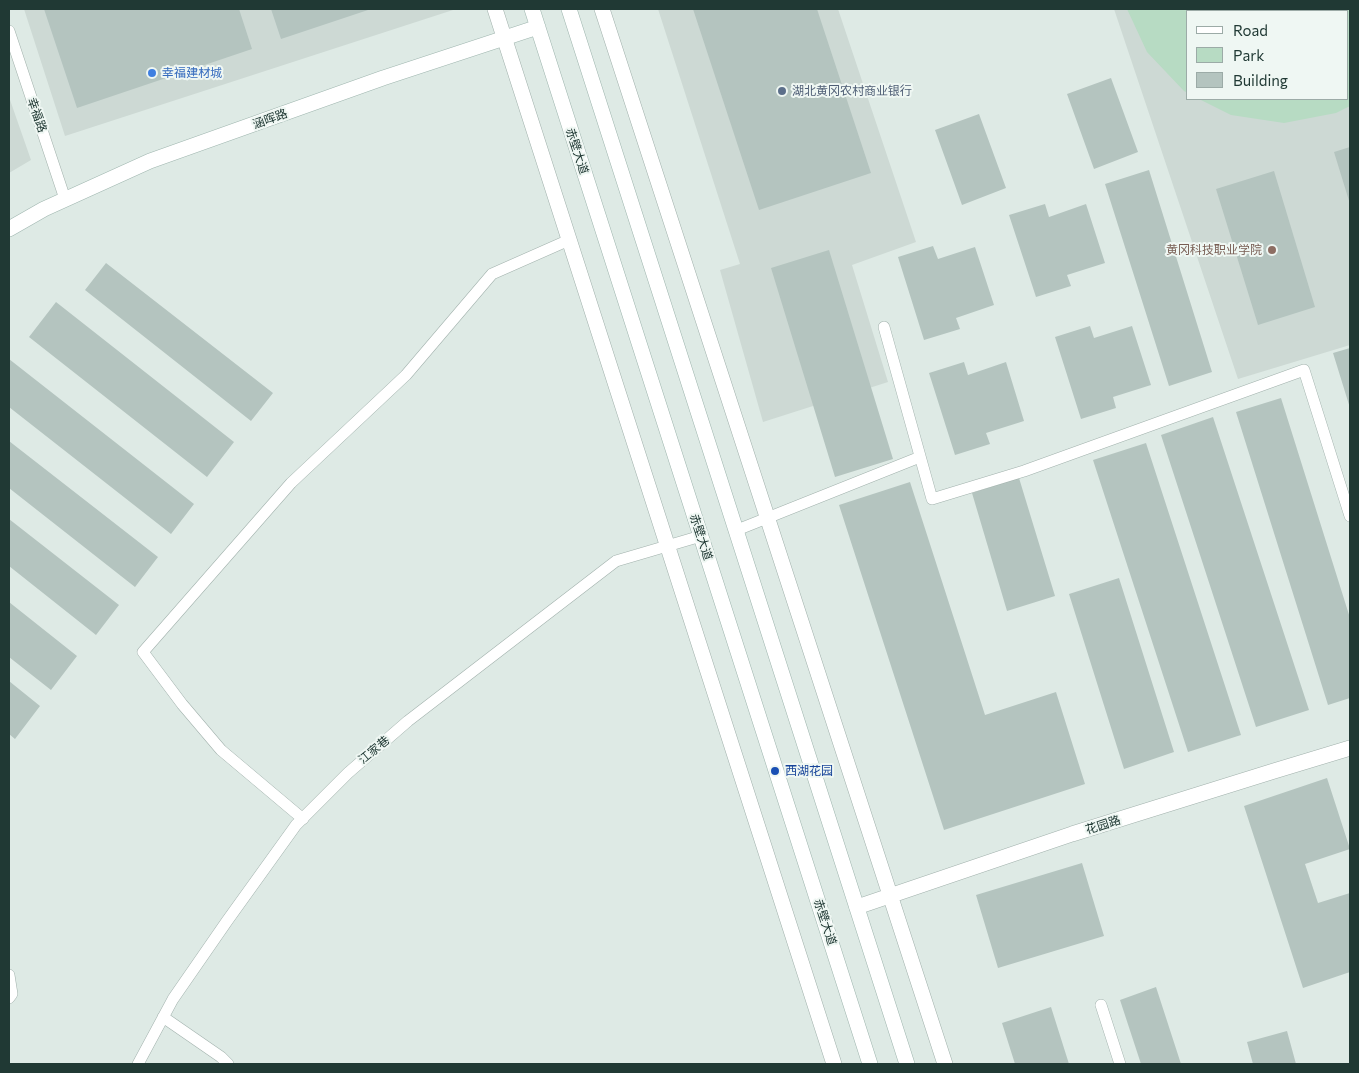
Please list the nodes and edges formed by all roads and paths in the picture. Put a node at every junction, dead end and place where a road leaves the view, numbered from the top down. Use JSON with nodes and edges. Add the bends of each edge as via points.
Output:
{"nodes":[{"id":1,"x":495,"y":9,"type":"edge"},
{"id":2,"x":532,"y":9,"type":"edge"},
{"id":3,"x":569,"y":9,"type":"edge"},
{"id":4,"x":602,"y":9,"type":"edge"},
{"id":5,"x":538,"y":27,"type":"junction"},
{"id":6,"x":9,"y":31,"type":"edge"},
{"id":7,"x":504,"y":38,"type":"junction"},
{"id":8,"x":66,"y":199,"type":"junction"},
{"id":9,"x":9,"y":228,"type":"edge"},
{"id":10,"x":569,"y":240,"type":"junction"},
{"id":11,"x":884,"y":327,"type":"dead end"},
{"id":12,"x":920,"y":457,"type":"junction"},
{"id":13,"x":1350,"y":516,"type":"edge"},
{"id":14,"x":767,"y":518,"type":"junction"},
{"id":15,"x":737,"y":530,"type":"junction"},
{"id":16,"x":701,"y":536,"type":"junction"},
{"id":17,"x":667,"y":546,"type":"junction"},
{"id":18,"x":1350,"y":748,"type":"edge"},
{"id":19,"x":303,"y":819,"type":"junction"},
{"id":20,"x":890,"y":896,"type":"junction"},
{"id":21,"x":857,"y":906,"type":"junction"},
{"id":22,"x":9,"y":975,"type":"edge"},
{"id":23,"x":9,"y":998,"type":"edge"},
{"id":24,"x":1101,"y":1005,"type":"dead end"},
{"id":25,"x":163,"y":1017,"type":"junction"},
{"id":26,"x":138,"y":1064,"type":"edge"},
{"id":27,"x":228,"y":1064,"type":"edge"},
{"id":28,"x":834,"y":1064,"type":"edge"},
{"id":29,"x":870,"y":1064,"type":"edge"},
{"id":30,"x":907,"y":1064,"type":"edge"},
{"id":31,"x":945,"y":1064,"type":"edge"},
{"id":32,"x":1120,"y":1064,"type":"edge"}],
"edges":[{"from":1,"to":7,"type":"street"},
{"from":2,"to":5,"type":"street","name":"赤壁大道"},
{"from":3,"to":15,"type":"street"},
{"from":4,"to":14,"type":"street"},
{"from":5,"to":7,"type":"street","name":"涵晖路"},
{"from":5,"to":16,"type":"street","name":"赤壁大道"},
{"from":6,"to":8,"type":"lane","name":"幸福路"},
{"from":7,"to":8,"type":"street","name":"涵晖路","via":[[150,162]]},
{"from":7,"to":10,"type":"street"},
{"from":8,"to":9,"type":"street","name":"涵晖路"},
{"from":10,"to":17,"type":"street"},
{"from":10,"to":19,"type":"lane","via":[[492,274],[406,375],[291,483],[143,652],[221,750]]},
{"from":11,"to":12,"type":"lane"},
{"from":12,"to":13,"type":"lane","via":[[932,499],[1024,471],[1304,370]]},
{"from":12,"to":14,"type":"lane"},
{"from":14,"to":15,"type":"lane"},
{"from":14,"to":20,"type":"street"},
{"from":15,"to":21,"type":"street"},
{"from":16,"to":17,"type":"lane","name":"江家巷"},
{"from":16,"to":29,"type":"street","name":"赤壁大道"},
{"from":17,"to":19,"type":"lane","name":"江家巷","via":[[616,561],[408,721],[348,773]]},
{"from":17,"to":28,"type":"street"},
{"from":18,"to":20,"type":"street","name":"花园路","via":[[1072,834]]},
{"from":19,"to":25,"type":"lane","name":"江家巷","via":[[227,921]]},
{"from":20,"to":21,"type":"street","name":"花园路"},
{"from":20,"to":31,"type":"street"},
{"from":21,"to":30,"type":"street"},
{"from":22,"to":23,"type":"lane","via":[[12,994]]},
{"from":24,"to":32,"type":"lane"},
{"from":25,"to":26,"type":"lane","name":"江家巷"},
{"from":25,"to":27,"type":"lane"}]}
